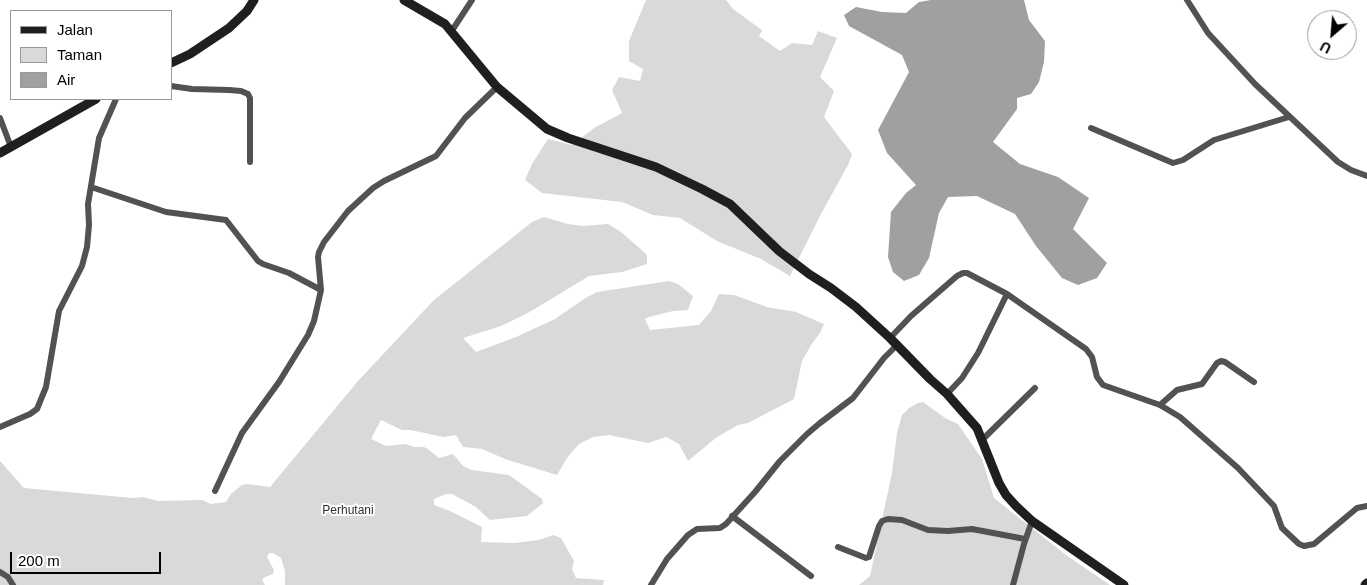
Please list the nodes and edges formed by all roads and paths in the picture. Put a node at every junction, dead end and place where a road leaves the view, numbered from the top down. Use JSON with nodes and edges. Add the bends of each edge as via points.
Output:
{"nodes":[{"id":1,"x":254,"y":0,"type":"edge"},
{"id":2,"x":404,"y":0,"type":"edge"},
{"id":3,"x":472,"y":0,"type":"edge"},
{"id":4,"x":1187,"y":0,"type":"edge"},
{"id":5,"x":451,"y":32,"type":"junction"},
{"id":6,"x":172,"y":63,"type":"edge"},
{"id":7,"x":172,"y":86,"type":"edge"},
{"id":8,"x":497,"y":87,"type":"junction"},
{"id":9,"x":94,"y":100,"type":"edge"},
{"id":10,"x":116,"y":100,"type":"edge"},
{"id":11,"x":1289,"y":117,"type":"junction"},
{"id":12,"x":0,"y":118,"type":"edge"},
{"id":13,"x":1091,"y":128,"type":"dead end"},
{"id":14,"x":11,"y":147,"type":"junction"},
{"id":15,"x":0,"y":153,"type":"edge"},
{"id":16,"x":250,"y":162,"type":"dead end"},
{"id":17,"x":1367,"y":176,"type":"edge"},
{"id":18,"x":90,"y":187,"type":"junction"},
{"id":19,"x":321,"y":290,"type":"junction"},
{"id":20,"x":1007,"y":294,"type":"junction"},
{"id":21,"x":890,"y":338,"type":"junction"},
{"id":22,"x":1254,"y":382,"type":"dead end"},
{"id":23,"x":1036,"y":388,"type":"dead end"},
{"id":24,"x":948,"y":394,"type":"junction"},
{"id":25,"x":1160,"y":404,"type":"junction"},
{"id":26,"x":0,"y":427,"type":"edge"},
{"id":27,"x":983,"y":439,"type":"junction"},
{"id":28,"x":215,"y":492,"type":"dead end"},
{"id":29,"x":1367,"y":506,"type":"edge"},
{"id":30,"x":732,"y":516,"type":"junction"},
{"id":31,"x":1032,"y":521,"type":"junction"},
{"id":32,"x":1025,"y":539,"type":"junction"},
{"id":33,"x":838,"y":547,"type":"dead end"},
{"id":34,"x":0,"y":572,"type":"edge"},
{"id":35,"x":811,"y":576,"type":"dead end"},
{"id":36,"x":13,"y":585,"type":"edge"},
{"id":37,"x":651,"y":585,"type":"edge"},
{"id":38,"x":1013,"y":585,"type":"edge"},
{"id":39,"x":1124,"y":585,"type":"edge"}],
"edges":[{"from":1,"to":6,"type":"street","via":[[229,28]]},
{"from":2,"to":5,"type":"street","via":[[438,19]]},
{"from":3,"to":5,"type":"street"},
{"from":4,"to":11,"type":"street","via":[[1208,33]]},
{"from":5,"to":8,"type":"street"},
{"from":7,"to":16,"type":"street","via":[[248,94]]},
{"from":8,"to":19,"type":"street","via":[[465,118],[436,156],[384,181],[348,211],[319,252]]},
{"from":8,"to":21,"type":"street","via":[[547,129],[656,167],[730,204],[778,251],[856,307]]},
{"from":9,"to":14,"type":"street"},
{"from":10,"to":18,"type":"street","via":[[99,138]]},
{"from":11,"to":13,"type":"street","via":[[1214,140],[1173,163]]},
{"from":11,"to":17,"type":"street","via":[[1338,162]]},
{"from":12,"to":14,"type":"street"},
{"from":14,"to":15,"type":"street"},
{"from":18,"to":19,"type":"street","via":[[166,212],[226,220],[258,261]]},
{"from":18,"to":26,"type":"street","via":[[87,247],[82,266],[59,311],[46,387],[37,408]]},
{"from":19,"to":28,"type":"street","via":[[308,335],[242,433]]},
{"from":20,"to":21,"type":"street","via":[[963,273]]},
{"from":20,"to":24,"type":"street","via":[[978,353]]},
{"from":20,"to":25,"type":"street","via":[[1086,350],[1092,356],[1097,377],[1103,385]]},
{"from":21,"to":24,"type":"street"},
{"from":21,"to":30,"type":"street","via":[[884,358],[853,398],[807,434]]},
{"from":22,"to":25,"type":"street","via":[[1221,361],[1202,384],[1177,390]]},
{"from":23,"to":27,"type":"street"},
{"from":24,"to":27,"type":"street","via":[[973,422]]},
{"from":25,"to":29,"type":"street","via":[[1180,417],[1238,468],[1274,506],[1282,528],[1298,544],[1314,544],[1357,508]]},
{"from":27,"to":31,"type":"street","via":[[1006,495]]},
{"from":30,"to":35,"type":"street"},
{"from":30,"to":37,"type":"street","via":[[720,528],[697,529],[688,535],[667,559]]},
{"from":31,"to":32,"type":"street"},
{"from":31,"to":39,"type":"street"},
{"from":32,"to":33,"type":"street","via":[[972,529],[928,530],[902,520],[888,519],[879,526],[869,557]]},
{"from":32,"to":38,"type":"street"},
{"from":34,"to":36,"type":"street"}]}
